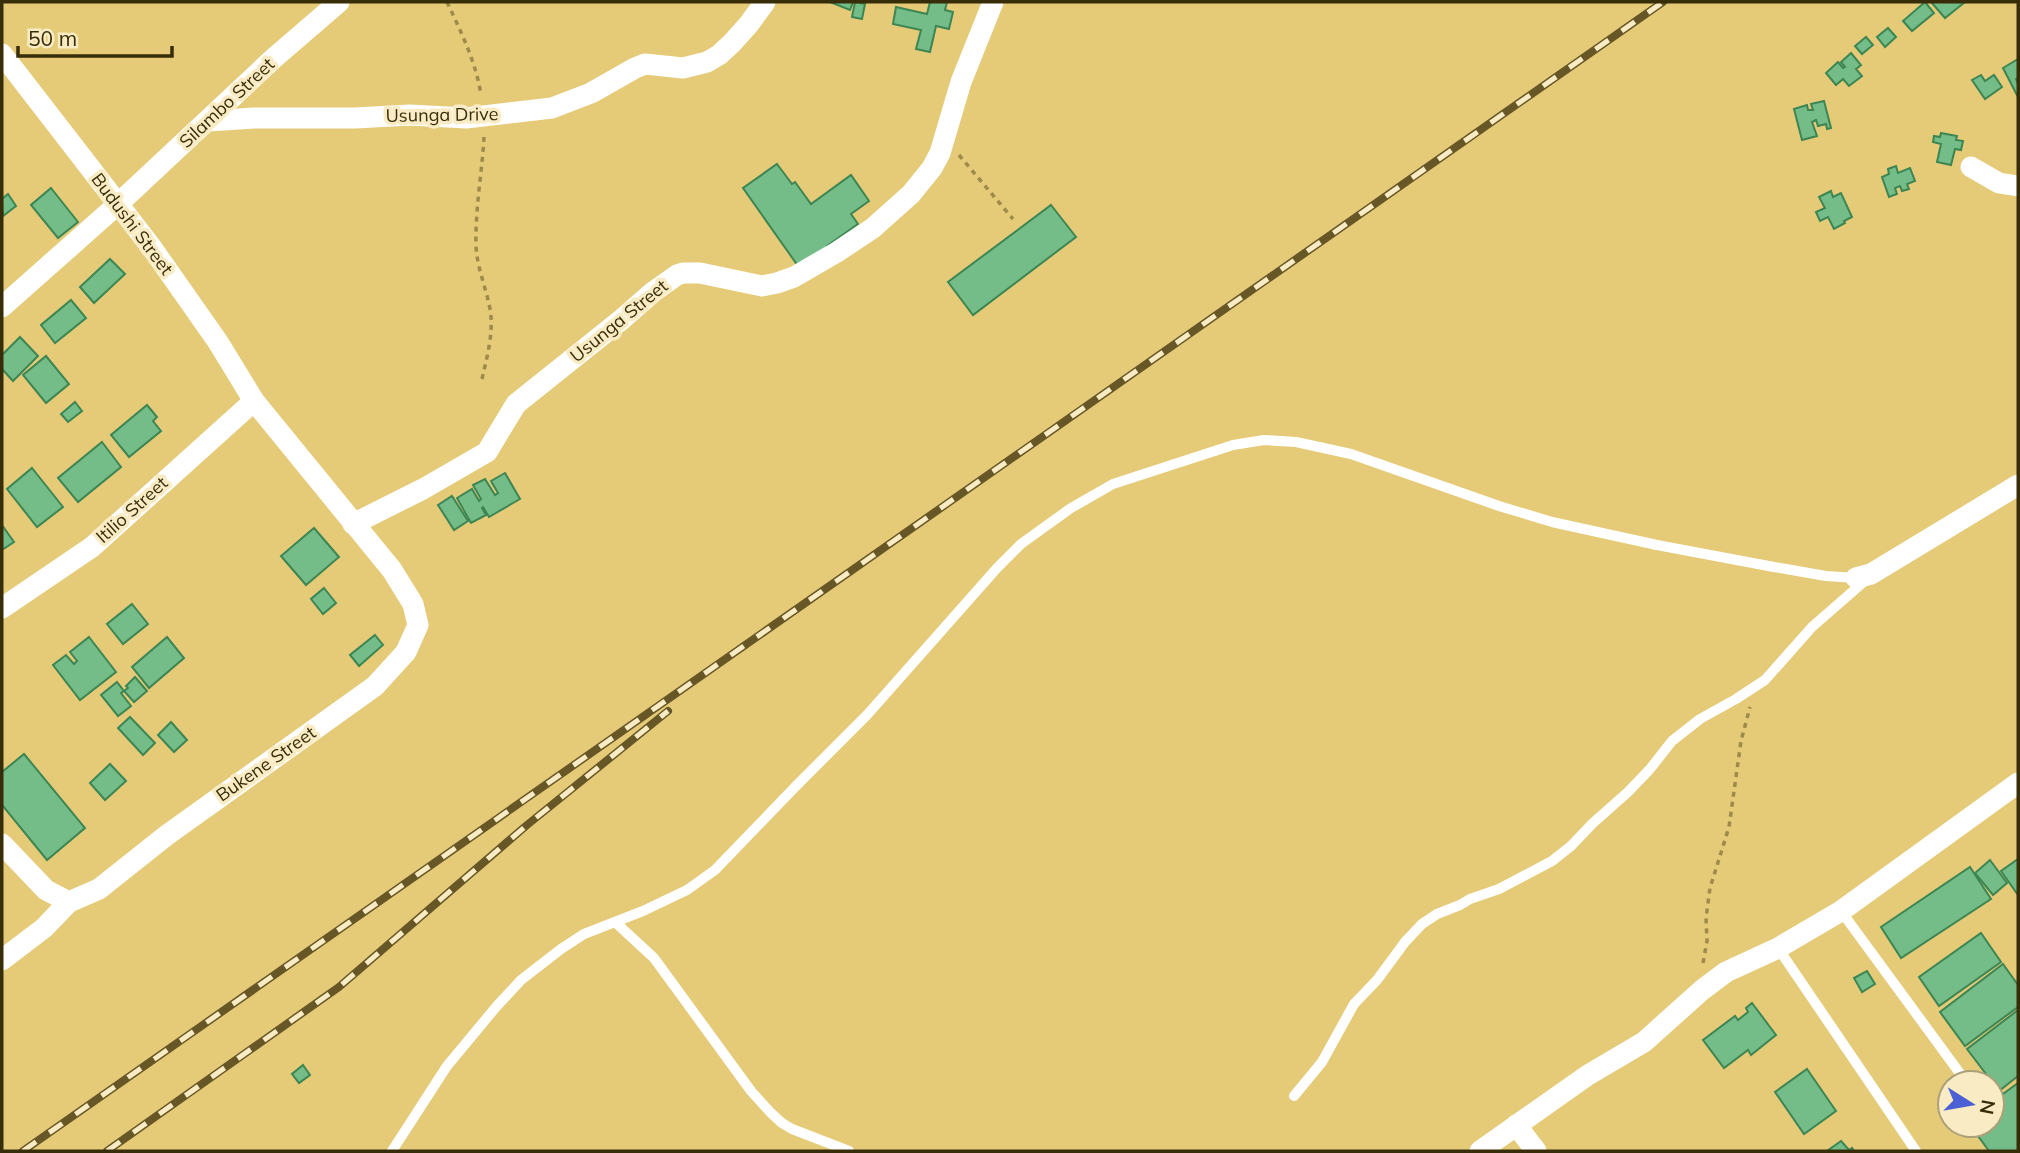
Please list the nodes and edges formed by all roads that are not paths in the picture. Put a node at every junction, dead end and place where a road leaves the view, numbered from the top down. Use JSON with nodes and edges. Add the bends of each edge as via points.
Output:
{"nodes":[{"id":1,"x":339,"y":2,"type":"edge"},
{"id":2,"x":765,"y":2,"type":"edge"},
{"id":3,"x":993,"y":2,"type":"edge"},
{"id":4,"x":2,"y":54,"type":"edge"},
{"id":5,"x":208,"y":121,"type":"junction"},
{"id":6,"x":1971,"y":167,"type":"dead end"},
{"id":7,"x":2018,"y":186,"type":"edge"},
{"id":8,"x":117,"y":205,"type":"junction"},
{"id":9,"x":2,"y":307,"type":"edge"},
{"id":10,"x":254,"y":401,"type":"junction"},
{"id":11,"x":2018,"y":485,"type":"edge"},
{"id":12,"x":353,"y":524,"type":"junction"},
{"id":13,"x":1864,"y":576,"type":"junction"},
{"id":14,"x":2,"y":608,"type":"edge"},
{"id":15,"x":2018,"y":783,"type":"edge"},
{"id":16,"x":2,"y":844,"type":"edge"},
{"id":17,"x":69,"y":902,"type":"junction"},
{"id":18,"x":1840,"y":911,"type":"junction"},
{"id":19,"x":615,"y":922,"type":"junction"},
{"id":20,"x":1778,"y":948,"type":"junction"},
{"id":21,"x":2,"y":960,"type":"edge"},
{"id":22,"x":1957,"y":1069,"type":"edge"},
{"id":23,"x":1294,"y":1096,"type":"dead end"},
{"id":24,"x":1516,"y":1125,"type":"junction"},
{"id":25,"x":392,"y":1151,"type":"edge"},
{"id":26,"x":849,"y":1151,"type":"edge"},
{"id":27,"x":1480,"y":1151,"type":"edge"},
{"id":28,"x":1536,"y":1151,"type":"edge"},
{"id":29,"x":1916,"y":1151,"type":"edge"}],
"edges":[{"from":1,"to":5,"type":"street","name":"Silambo Street"},
{"from":2,"to":5,"type":"street","name":"Usunga Drive","via":[[732,43],[707,62],[683,68],[645,64],[552,108],[466,118],[410,115]]},
{"from":3,"to":12,"type":"street","name":"Usunga Street","via":[[961,82],[940,153],[911,194],[873,228],[794,276],[762,286],[699,273],[677,275],[516,404],[486,452]]},
{"from":4,"to":8,"type":"street","name":"Budushi Street"},
{"from":5,"to":8,"type":"street","name":"Silambo Street"},
{"from":6,"to":7,"type":"street","via":[[1999,183]]},
{"from":8,"to":9,"type":"street","name":"Silambo Street"},
{"from":8,"to":10,"type":"street","name":"Budushi Street","via":[[181,288]]},
{"from":10,"to":12,"type":"street","name":"Budushi Street"},
{"from":10,"to":14,"type":"street","name":"Itilio Street","via":[[92,547]]},
{"from":11,"to":13,"type":"street"},
{"from":12,"to":17,"type":"street","name":"Bukene Street","via":[[392,570],[413,604],[418,625],[407,652],[375,686],[99,889]]},
{"from":13,"to":19,"type":"lane","via":[[1826,576],[1774,567],[1552,522],[1351,454],[1296,442],[1264,440],[1233,445],[1113,484],[1021,544],[867,715],[715,870],[687,890]]},
{"from":13,"to":23,"type":"lane","via":[[1773,671],[1684,730],[1628,792],[1552,861],[1423,924],[1354,1004],[1322,1062]]},
{"from":15,"to":18,"type":"street"},
{"from":16,"to":17,"type":"street","via":[[46,890]]},
{"from":17,"to":21,"type":"street"},
{"from":18,"to":20,"type":"street"},
{"from":18,"to":22,"type":"lane"},
{"from":19,"to":25,"type":"lane","via":[[561,948],[521,980],[447,1066]]},
{"from":19,"to":26,"type":"lane","via":[[654,958],[771,1113],[792,1129]]},
{"from":20,"to":24,"type":"street","via":[[1726,972],[1644,1042]]},
{"from":20,"to":29,"type":"lane"},
{"from":24,"to":27,"type":"street"},
{"from":24,"to":28,"type":"street"}]}
